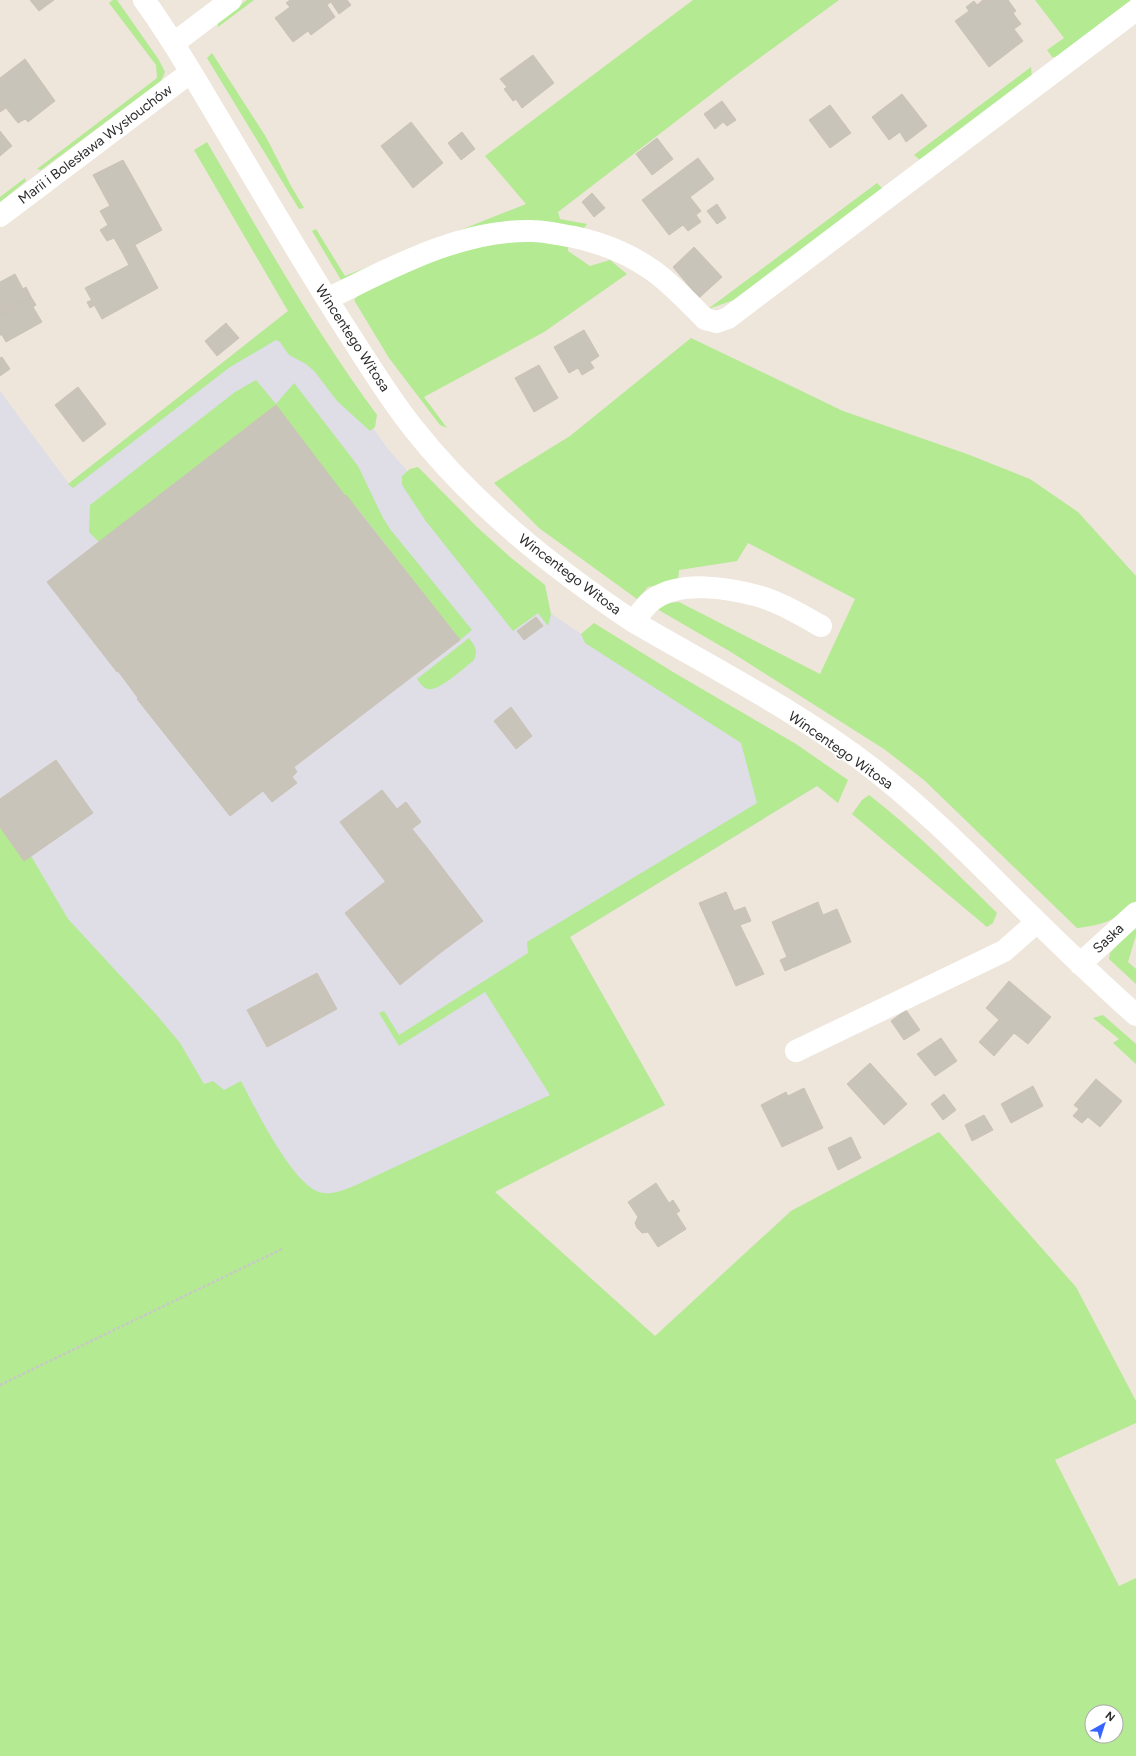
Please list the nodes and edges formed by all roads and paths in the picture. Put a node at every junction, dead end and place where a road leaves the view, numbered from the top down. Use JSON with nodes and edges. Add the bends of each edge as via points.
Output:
{"nodes":[{"id":1,"x":144,"y":0,"type":"edge"},
{"id":2,"x":231,"y":0,"type":"edge"},
{"id":3,"x":1136,"y":10,"type":"edge"},
{"id":4,"x":174,"y":43,"type":"junction"},
{"id":5,"x":191,"y":72,"type":"junction"},
{"id":6,"x":0,"y":216,"type":"edge"},
{"id":7,"x":327,"y":299,"type":"junction"},
{"id":8,"x":634,"y":622,"type":"junction"},
{"id":9,"x":821,"y":626,"type":"dead end"},
{"id":10,"x":1136,"y":913,"type":"edge"},
{"id":11,"x":1037,"y":922,"type":"junction"},
{"id":12,"x":1080,"y":964,"type":"junction"},
{"id":13,"x":1136,"y":1015,"type":"edge"},
{"id":14,"x":796,"y":1051,"type":"dead end"},
{"id":15,"x":282,"y":1249,"type":"dead end"},
{"id":16,"x":0,"y":1385,"type":"edge"}],
"edges":[{"from":1,"to":4,"type":"street","name":"Wincentego Witosa"},
{"from":2,"to":4,"type":"street"},
{"from":3,"to":7,"type":"street","via":[[728,318],[717,322],[705,319],[652,270],[629,256],[605,245],[532,231],[513,231],[455,242]]},
{"from":4,"to":5,"type":"street","name":"Wincentego Witosa"},
{"from":5,"to":6,"type":"street","name":"Marii i Bolesława Wysłouchów"},
{"from":5,"to":7,"type":"street","name":"Wincentego Witosa"},
{"from":7,"to":8,"type":"street","name":"Wincentego Witosa","via":[[369,366],[414,429],[491,513],[560,570]]},
{"from":8,"to":9,"type":"street","via":[[655,598],[668,592],[705,586],[759,596]]},
{"from":8,"to":11,"type":"street","name":"Wincentego Witosa","via":[[770,701],[872,769],[941,828]]},
{"from":10,"to":12,"type":"street","name":"Saska"},
{"from":11,"to":12,"type":"street","name":"Wincentego Witosa"},
{"from":11,"to":14,"type":"street","via":[[1004,951]]},
{"from":12,"to":13,"type":"street","name":"Wincentego Witosa"},
{"from":15,"to":16,"type":"path"}]}
